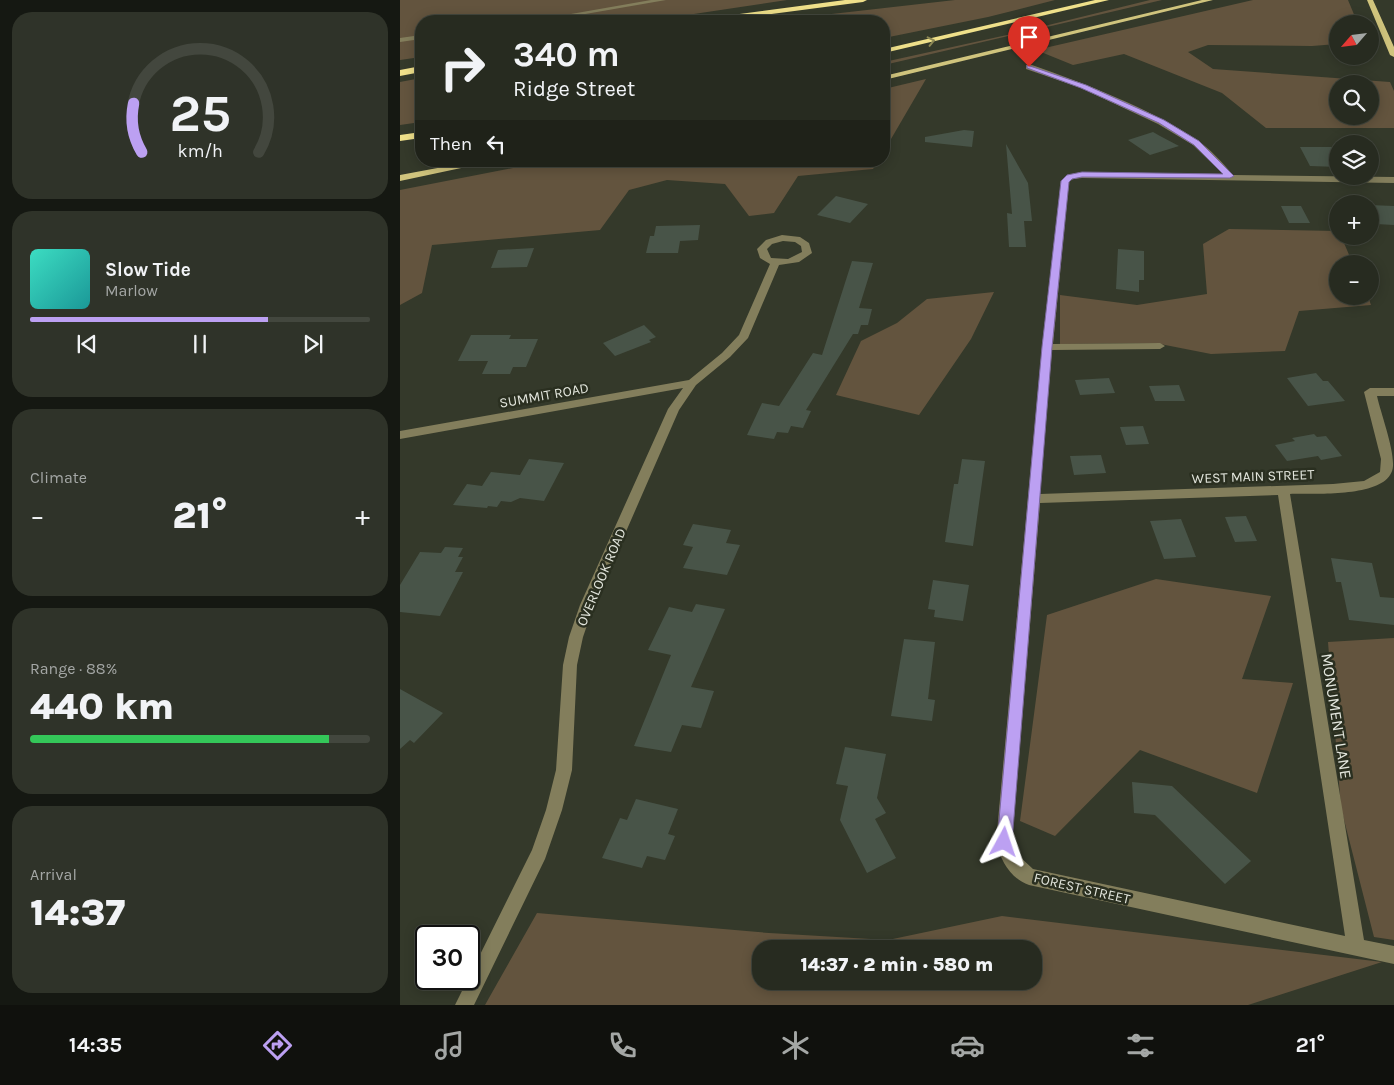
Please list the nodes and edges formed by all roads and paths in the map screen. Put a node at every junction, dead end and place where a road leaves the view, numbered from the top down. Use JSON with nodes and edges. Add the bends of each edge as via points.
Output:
{"nodes":[{"id":1,"x":663,"y":0,"type":"edge"},
{"id":2,"x":863,"y":0,"type":"edge"},
{"id":3,"x":1104,"y":0,"type":"edge"},
{"id":4,"x":1210,"y":0,"type":"edge"},
{"id":5,"x":1370,"y":0,"type":"edge"},
{"id":6,"x":571,"y":15,"type":"edge"},
{"id":7,"x":748,"y":15,"type":"edge"},
{"id":8,"x":415,"y":38,"type":"edge"},
{"id":9,"x":400,"y":40,"type":"edge"},
{"id":10,"x":890,"y":50,"type":"edge"},
{"id":11,"x":1394,"y":55,"type":"edge"},
{"id":12,"x":1029,"y":67,"type":"dead end"},
{"id":13,"x":415,"y":70,"type":"edge"},
{"id":14,"x":400,"y":73,"type":"edge"},
{"id":15,"x":890,"y":77,"type":"edge"},
{"id":16,"x":415,"y":136,"type":"edge"},
{"id":17,"x":400,"y":138,"type":"edge"},
{"id":18,"x":458,"y":167,"type":"edge"},
{"id":19,"x":1230,"y":176,"type":"junction"},
{"id":20,"x":400,"y":178,"type":"edge"},
{"id":21,"x":1394,"y":180,"type":"edge"},
{"id":22,"x":776,"y":262,"type":"dead end"},
{"id":23,"x":1160,"y":346,"type":"dead end"},
{"id":24,"x":1047,"y":347,"type":"junction"},
{"id":25,"x":692,"y":383,"type":"junction"},
{"id":26,"x":1394,"y":392,"type":"edge"},
{"id":27,"x":400,"y":435,"type":"edge"},
{"id":28,"x":1283,"y":490,"type":"junction"},
{"id":29,"x":1034,"y":499,"type":"junction"},
{"id":30,"x":1356,"y":947,"type":"junction"},
{"id":31,"x":1394,"y":955,"type":"edge"},
{"id":32,"x":464,"y":1005,"type":"edge"}],
"edges":[{"from":1,"to":6,"type":"street"},
{"from":2,"to":7,"type":"highway"},
{"from":10,"to":3,"type":"highway","one_way":true},
{"from":4,"to":15,"type":"main road"},
{"from":5,"to":11,"type":"main road"},
{"from":8,"to":9,"type":"street"},
{"from":12,"to":19,"type":"street","via":[[1084,86],[1161,122],[1196,143]]},
{"from":13,"to":14,"type":"highway"},
{"from":16,"to":17,"type":"highway"},
{"from":18,"to":20,"type":"main road"},
{"from":19,"to":21,"type":"street"},
{"from":19,"to":24,"type":"street","name":"FOREST STREET","via":[[1082,175],[1065,181]]},
{"from":22,"to":25,"type":"street","name":"OVERLOOK ROAD","via":[[744,336]]},
{"from":23,"to":24,"type":"street"},
{"from":24,"to":29,"type":"street","name":"FOREST STREET"},
{"from":25,"to":27,"type":"street","name":"SUMMIT ROAD"},
{"from":25,"to":32,"type":"street","name":"OVERLOOK ROAD","via":[[674,409],[587,605],[570,666],[564,770],[554,810],[539,853]]},
{"from":26,"to":28,"type":"street","name":"WEST MAIN STREET","via":[[1370,392],[1387,459],[1385,475],[1356,486]]},
{"from":28,"to":29,"type":"street","name":"WEST MAIN STREET"},
{"from":28,"to":30,"type":"street","name":"MONUMENT LANE"},
{"from":29,"to":30,"type":"street","name":"FOREST STREET","via":[[1004,842],[1007,856],[1029,877]]},
{"from":30,"to":31,"type":"street","name":"FOREST STREET"}]}
